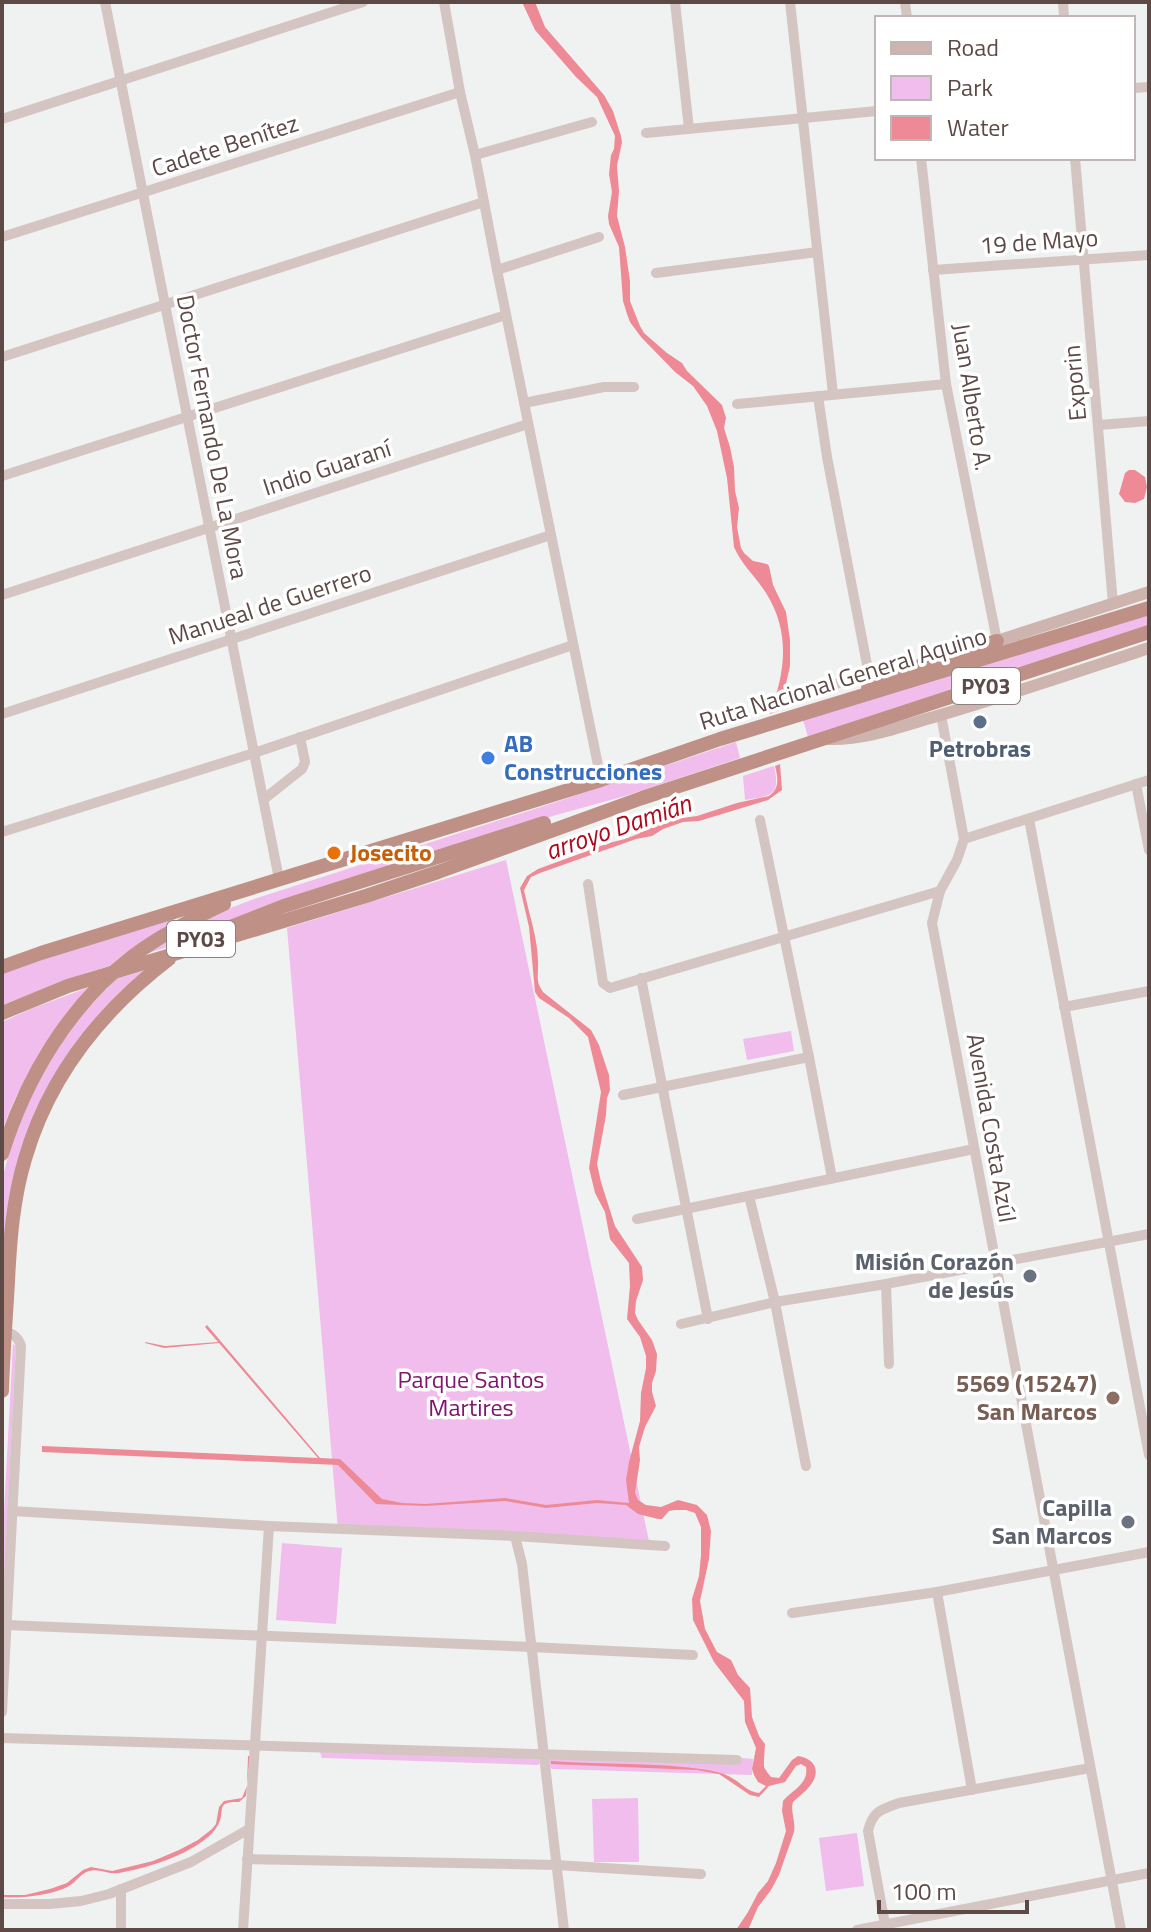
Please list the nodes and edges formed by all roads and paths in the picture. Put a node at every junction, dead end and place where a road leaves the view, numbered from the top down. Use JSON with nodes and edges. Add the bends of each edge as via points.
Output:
{"nodes":[{"id":1,"x":105,"y":2,"type":"edge"},
{"id":2,"x":363,"y":2,"type":"edge"},
{"id":3,"x":444,"y":2,"type":"edge"},
{"id":4,"x":675,"y":2,"type":"edge"},
{"id":5,"x":790,"y":2,"type":"edge"},
{"id":6,"x":121,"y":82,"type":"junction"},
{"id":7,"x":460,"y":92,"type":"junction"},
{"id":8,"x":875,"y":111,"type":"edge"},
{"id":9,"x":803,"y":118,"type":"junction"},
{"id":10,"x":2,"y":119,"type":"edge"},
{"id":11,"x":592,"y":122,"type":"dead end"},
{"id":12,"x":689,"y":129,"type":"junction"},
{"id":13,"x":646,"y":133,"type":"dead end"},
{"id":14,"x":475,"y":155,"type":"junction"},
{"id":15,"x":921,"y":160,"type":"edge"},
{"id":16,"x":1075,"y":160,"type":"edge"},
{"id":17,"x":143,"y":193,"type":"junction"},
{"id":18,"x":484,"y":202,"type":"junction"},
{"id":19,"x":2,"y":237,"type":"edge"},
{"id":20,"x":599,"y":237,"type":"dead end"},
{"id":21,"x":817,"y":252,"type":"junction"},
{"id":22,"x":1149,"y":255,"type":"edge"},
{"id":23,"x":1084,"y":258,"type":"junction"},
{"id":24,"x":497,"y":270,"type":"junction"},
{"id":25,"x":933,"y":270,"type":"junction"},
{"id":26,"x":656,"y":273,"type":"dead end"},
{"id":27,"x":165,"y":305,"type":"junction"},
{"id":28,"x":506,"y":315,"type":"junction"},
{"id":29,"x":2,"y":357,"type":"edge"},
{"id":30,"x":946,"y":384,"type":"junction"},
{"id":31,"x":634,"y":387,"type":"dead end"},
{"id":32,"x":833,"y":394,"type":"junction"},
{"id":33,"x":818,"y":396,"type":"junction"},
{"id":34,"x":524,"y":403,"type":"junction"},
{"id":35,"x":737,"y":404,"type":"dead end"},
{"id":36,"x":188,"y":417,"type":"junction"},
{"id":37,"x":1149,"y":421,"type":"edge"},
{"id":38,"x":528,"y":424,"type":"junction"},
{"id":39,"x":1099,"y":425,"type":"junction"},
{"id":40,"x":2,"y":476,"type":"edge"},
{"id":41,"x":210,"y":527,"type":"junction"},
{"id":42,"x":551,"y":535,"type":"junction"},
{"id":43,"x":1149,"y":592,"type":"edge"},
{"id":44,"x":2,"y":595,"type":"edge"},
{"id":45,"x":1149,"y":599,"type":"edge"},
{"id":46,"x":1113,"y":604,"type":"junction"},
{"id":47,"x":1149,"y":608,"type":"edge"},
{"id":48,"x":1097,"y":625,"type":"junction"},
{"id":49,"x":1149,"y":632,"type":"edge"},
{"id":50,"x":232,"y":639,"type":"junction"},
{"id":51,"x":997,"y":639,"type":"junction"},
{"id":52,"x":573,"y":645,"type":"junction"},
{"id":53,"x":1149,"y":648,"type":"edge"},
{"id":54,"x":1091,"y":667,"type":"junction"},
{"id":55,"x":869,"y":675,"type":"junction"},
{"id":56,"x":829,"y":686,"type":"dead end"},
{"id":57,"x":855,"y":698,"type":"junction"},
{"id":58,"x":919,"y":708,"type":"junction"},
{"id":59,"x":2,"y":714,"type":"edge"},
{"id":60,"x":941,"y":715,"type":"junction"},
{"id":61,"x":300,"y":737,"type":"junction"},
{"id":62,"x":822,"y":739,"type":"junction"},
{"id":63,"x":254,"y":753,"type":"junction"},
{"id":64,"x":601,"y":780,"type":"junction"},
{"id":65,"x":1149,"y":780,"type":"edge"},
{"id":66,"x":1136,"y":784,"type":"junction"},
{"id":67,"x":642,"y":798,"type":"junction"},
{"id":68,"x":264,"y":799,"type":"junction"},
{"id":69,"x":1029,"y":819,"type":"junction"},
{"id":70,"x":760,"y":820,"type":"dead end"},
{"id":71,"x":2,"y":832,"type":"edge"},
{"id":72,"x":964,"y":839,"type":"junction"},
{"id":73,"x":1149,"y":850,"type":"edge"},
{"id":74,"x":275,"y":881,"type":"junction"},
{"id":75,"x":588,"y":884,"type":"dead end"},
{"id":76,"x":940,"y":891,"type":"junction"},
{"id":77,"x":784,"y":937,"type":"junction"},
{"id":78,"x":2,"y":967,"type":"edge"},
{"id":79,"x":641,"y":978,"type":"junction"},
{"id":80,"x":1149,"y":991,"type":"edge"},
{"id":81,"x":1064,"y":1007,"type":"junction"},
{"id":82,"x":2,"y":1013,"type":"edge"},
{"id":83,"x":809,"y":1057,"type":"junction"},
{"id":84,"x":663,"y":1087,"type":"junction"},
{"id":85,"x":623,"y":1095,"type":"dead end"},
{"id":86,"x":974,"y":1149,"type":"junction"},
{"id":87,"x":2,"y":1154,"type":"edge"},
{"id":88,"x":832,"y":1178,"type":"junction"},
{"id":89,"x":749,"y":1196,"type":"junction"},
{"id":90,"x":686,"y":1209,"type":"junction"},
{"id":91,"x":637,"y":1219,"type":"dead end"},
{"id":92,"x":1149,"y":1234,"type":"edge"},
{"id":93,"x":1109,"y":1242,"type":"junction"},
{"id":94,"x":995,"y":1263,"type":"junction"},
{"id":95,"x":886,"y":1284,"type":"junction"},
{"id":96,"x":775,"y":1302,"type":"junction"},
{"id":97,"x":708,"y":1319,"type":"junction"},
{"id":98,"x":681,"y":1324,"type":"dead end"},
{"id":99,"x":3,"y":1332,"type":"edge"},
{"id":100,"x":889,"y":1364,"type":"dead end"},
{"id":101,"x":2,"y":1391,"type":"edge"},
{"id":102,"x":1149,"y":1455,"type":"edge"},
{"id":103,"x":806,"y":1466,"type":"dead end"},
{"id":104,"x":12,"y":1511,"type":"junction"},
{"id":105,"x":269,"y":1526,"type":"junction"},
{"id":106,"x":515,"y":1536,"type":"junction"},
{"id":107,"x":665,"y":1546,"type":"dead end"},
{"id":108,"x":1149,"y":1552,"type":"edge"},
{"id":109,"x":1053,"y":1570,"type":"junction"},
{"id":110,"x":937,"y":1592,"type":"junction"},
{"id":111,"x":792,"y":1613,"type":"dead end"},
{"id":112,"x":7,"y":1625,"type":"junction"},
{"id":113,"x":262,"y":1636,"type":"junction"},
{"id":114,"x":531,"y":1647,"type":"junction"},
{"id":115,"x":693,"y":1655,"type":"dead end"},
{"id":116,"x":2,"y":1712,"type":"edge"},
{"id":117,"x":2,"y":1738,"type":"edge"},
{"id":118,"x":254,"y":1745,"type":"junction"},
{"id":119,"x":545,"y":1754,"type":"junction"},
{"id":120,"x":737,"y":1760,"type":"dead end"},
{"id":121,"x":1090,"y":1768,"type":"junction"},
{"id":122,"x":972,"y":1790,"type":"junction"},
{"id":123,"x":249,"y":1829,"type":"junction"},
{"id":124,"x":247,"y":1859,"type":"junction"},
{"id":125,"x":556,"y":1865,"type":"junction"},
{"id":126,"x":1149,"y":1873,"type":"edge"},
{"id":127,"x":701,"y":1874,"type":"dead end"},
{"id":128,"x":1113,"y":1880,"type":"junction"},
{"id":129,"x":121,"y":1889,"type":"junction"},
{"id":130,"x":2,"y":1904,"type":"edge"},
{"id":131,"x":885,"y":1927,"type":"edge"},
{"id":132,"x":121,"y":1930,"type":"edge"},
{"id":133,"x":243,"y":1930,"type":"edge"},
{"id":134,"x":564,"y":1930,"type":"edge"},
{"id":135,"x":857,"y":1930,"type":"edge"},
{"id":136,"x":1121,"y":1930,"type":"edge"}],
"edges":[{"from":1,"to":6,"type":"street","name":"Doctor Fernando De La Mora"},
{"from":2,"to":6,"type":"street"},
{"from":3,"to":7,"type":"street"},
{"from":4,"to":12,"type":"street"},
{"from":5,"to":9,"type":"street"},
{"from":6,"to":10,"type":"street"},
{"from":6,"to":17,"type":"street","name":"Doctor Fernando De La Mora"},
{"from":7,"to":14,"type":"street"},
{"from":7,"to":17,"type":"street","name":"Cadete Benítez"},
{"from":8,"to":9,"type":"street"},
{"from":9,"to":12,"type":"street"},
{"from":9,"to":21,"type":"street"},
{"from":11,"to":14,"type":"street"},
{"from":12,"to":13,"type":"street"},
{"from":14,"to":18,"type":"street"},
{"from":15,"to":25,"type":"street","name":"Juan Alberto A."},
{"from":16,"to":23,"type":"street","name":"Exporin"},
{"from":17,"to":19,"type":"street","name":"Cadete Benítez"},
{"from":17,"to":27,"type":"street","name":"Doctor Fernando De La Mora"},
{"from":18,"to":24,"type":"street"},
{"from":18,"to":27,"type":"street"},
{"from":20,"to":24,"type":"street"},
{"from":21,"to":26,"type":"street"},
{"from":21,"to":32,"type":"street"},
{"from":22,"to":23,"type":"street","name":"19 de Mayo"},
{"from":23,"to":25,"type":"street","name":"19 de Mayo"},
{"from":23,"to":39,"type":"street","name":"Exporin"},
{"from":24,"to":28,"type":"street"},
{"from":25,"to":30,"type":"street","name":"Juan Alberto A."},
{"from":27,"to":29,"type":"street"},
{"from":27,"to":36,"type":"street","name":"Doctor Fernando De La Mora"},
{"from":28,"to":34,"type":"street"},
{"from":28,"to":36,"type":"street"},
{"from":30,"to":32,"type":"street"},
{"from":30,"to":51,"type":"street","name":"Juan Alberto A."},
{"from":31,"to":34,"type":"street","via":[[604,387]]},
{"from":32,"to":33,"type":"street"},
{"from":33,"to":35,"type":"street"},
{"from":33,"to":55,"type":"street"},
{"from":34,"to":38,"type":"street"},
{"from":36,"to":40,"type":"street"},
{"from":36,"to":41,"type":"street","name":"Doctor Fernando De La Mora"},
{"from":37,"to":39,"type":"street"},
{"from":38,"to":41,"type":"street","name":"Indio Guaraní"},
{"from":38,"to":42,"type":"street"},
{"from":39,"to":46,"type":"street","name":"Exporin"},
{"from":41,"to":44,"type":"street","name":"Indio Guaraní"},
{"from":41,"to":50,"type":"street","name":"Doctor Fernando De La Mora"},
{"from":42,"to":50,"type":"street","name":"Manueal de Guerrero"},
{"from":42,"to":52,"type":"street"},
{"from":43,"to":46,"type":"main road","number":"PY03"},
{"from":45,"to":48,"type":"highway"},
{"from":46,"to":51,"type":"main road","number":"PY03"},
{"from":47,"to":48,"type":"highway","name":"Ruta Nacional General Aquino","number":"PY03"},
{"from":48,"to":57,"type":"highway","name":"Ruta Nacional General Aquino","number":"PY03"},
{"from":49,"to":58,"type":"highway","name":"Ruta Nacional General Aquino","number":"PY03"},
{"from":50,"to":59,"type":"street","name":"Manueal de Guerrero"},
{"from":50,"to":63,"type":"street","name":"Doctor Fernando De La Mora"},
{"from":51,"to":55,"type":"street"},
{"from":51,"to":57,"type":"highway","number":"PY03","via":[[889,676]]},
{"from":52,"to":61,"type":"street"},
{"from":52,"to":64,"type":"street"},
{"from":53,"to":54,"type":"main road","number":"PY03"},
{"from":54,"to":58,"type":"main road"},
{"from":54,"to":60,"type":"main road","number":"PY03"},
{"from":55,"to":56,"type":"street"},
{"from":57,"to":64,"type":"highway","name":"Ruta Nacional General Aquino","number":"PY03"},
{"from":58,"to":62,"type":"highway","name":"Ruta Nacional General Aquino","number":"PY03"},
{"from":60,"to":62,"type":"main road","number":"PY03","via":[[875,734]]},
{"from":60,"to":72,"type":"street"},
{"from":61,"to":63,"type":"street"},
{"from":61,"to":68,"type":"street","via":[[302,769]]},
{"from":62,"to":67,"type":"highway","name":"Ruta Nacional General Aquino","number":"PY03"},
{"from":63,"to":68,"type":"street","name":"Doctor Fernando De La Mora"},
{"from":63,"to":71,"type":"street"},
{"from":64,"to":74,"type":"highway","name":"Ruta Nacional General Aquino","number":"PY03"},
{"from":65,"to":66,"type":"street"},
{"from":66,"to":69,"type":"street"},
{"from":66,"to":73,"type":"street"},
{"from":67,"to":82,"type":"highway","name":"Ruta Nacional General Aquino","number":"PY03","via":[[423,877],[68,986]]},
{"from":67,"to":99,"type":"highway","number":"PY03","via":[[564,816],[227,927],[144,978],[79,1048],[39,1119],[15,1206]]},
{"from":68,"to":74,"type":"street","name":"Doctor Fernando De La Mora"},
{"from":69,"to":72,"type":"street"},
{"from":69,"to":81,"type":"street"},
{"from":70,"to":77,"type":"street"},
{"from":72,"to":76,"type":"street","name":"Avenida Costa Azúl"},
{"from":74,"to":78,"type":"highway","name":"Ruta Nacional General Aquino","number":"PY03"},
{"from":74,"to":87,"type":"highway","number":"PY03","via":[[181,925],[110,976],[46,1054],[24,1093]]},
{"from":75,"to":79,"type":"street","via":[[603,983],[610,988]]},
{"from":76,"to":77,"type":"street"},
{"from":76,"to":86,"type":"street","name":"Avenida Costa Azúl","via":[[932,923]]},
{"from":77,"to":79,"type":"street"},
{"from":77,"to":83,"type":"street"},
{"from":79,"to":84,"type":"street"},
{"from":80,"to":81,"type":"street"},
{"from":81,"to":93,"type":"street"},
{"from":83,"to":84,"type":"street"},
{"from":83,"to":88,"type":"street"},
{"from":84,"to":85,"type":"street"},
{"from":84,"to":90,"type":"street"},
{"from":86,"to":88,"type":"street"},
{"from":86,"to":94,"type":"street","name":"Avenida Costa Azúl"},
{"from":88,"to":89,"type":"street"},
{"from":89,"to":90,"type":"street"},
{"from":89,"to":96,"type":"street"},
{"from":90,"to":91,"type":"street"},
{"from":90,"to":97,"type":"street"},
{"from":92,"to":93,"type":"street"},
{"from":93,"to":94,"type":"street"},
{"from":93,"to":102,"type":"street"},
{"from":94,"to":95,"type":"street"},
{"from":94,"to":109,"type":"street","name":"Avenida Costa Azúl"},
{"from":95,"to":96,"type":"street"},
{"from":95,"to":100,"type":"street"},
{"from":96,"to":97,"type":"street"},
{"from":96,"to":103,"type":"street"},
{"from":97,"to":98,"type":"street"},
{"from":99,"to":101,"type":"highway","number":"PY03"},
{"from":99,"to":104,"type":"street","via":[[14,1335],[21,1346]]},
{"from":104,"to":105,"type":"street"},
{"from":104,"to":112,"type":"street"},
{"from":105,"to":106,"type":"street"},
{"from":105,"to":113,"type":"street"},
{"from":106,"to":107,"type":"street"},
{"from":106,"to":114,"type":"street"},
{"from":108,"to":109,"type":"street"},
{"from":109,"to":110,"type":"street"},
{"from":109,"to":121,"type":"street","name":"Avenida Costa Azúl"},
{"from":110,"to":111,"type":"street"},
{"from":110,"to":122,"type":"street"},
{"from":112,"to":113,"type":"street"},
{"from":112,"to":116,"type":"street"},
{"from":113,"to":114,"type":"street"},
{"from":113,"to":118,"type":"street"},
{"from":114,"to":115,"type":"street"},
{"from":114,"to":119,"type":"street"},
{"from":117,"to":118,"type":"street"},
{"from":118,"to":119,"type":"street"},
{"from":118,"to":123,"type":"street"},
{"from":119,"to":120,"type":"street"},
{"from":119,"to":125,"type":"street"},
{"from":121,"to":122,"type":"street"},
{"from":121,"to":128,"type":"street","name":"Avenida Costa Azúl"},
{"from":122,"to":131,"type":"street","via":[[899,1803],[870,1820],[869,1844]]},
{"from":123,"to":124,"type":"street"},
{"from":123,"to":129,"type":"street","via":[[191,1862]]},
{"from":124,"to":125,"type":"street"},
{"from":124,"to":133,"type":"street"},
{"from":125,"to":127,"type":"street"},
{"from":125,"to":134,"type":"street"},
{"from":126,"to":128,"type":"street"},
{"from":128,"to":131,"type":"street"},
{"from":128,"to":136,"type":"street","name":"Avenida Costa Azúl"},
{"from":129,"to":130,"type":"street","via":[[81,1901]]},
{"from":129,"to":132,"type":"street"},
{"from":131,"to":135,"type":"street"}]}
